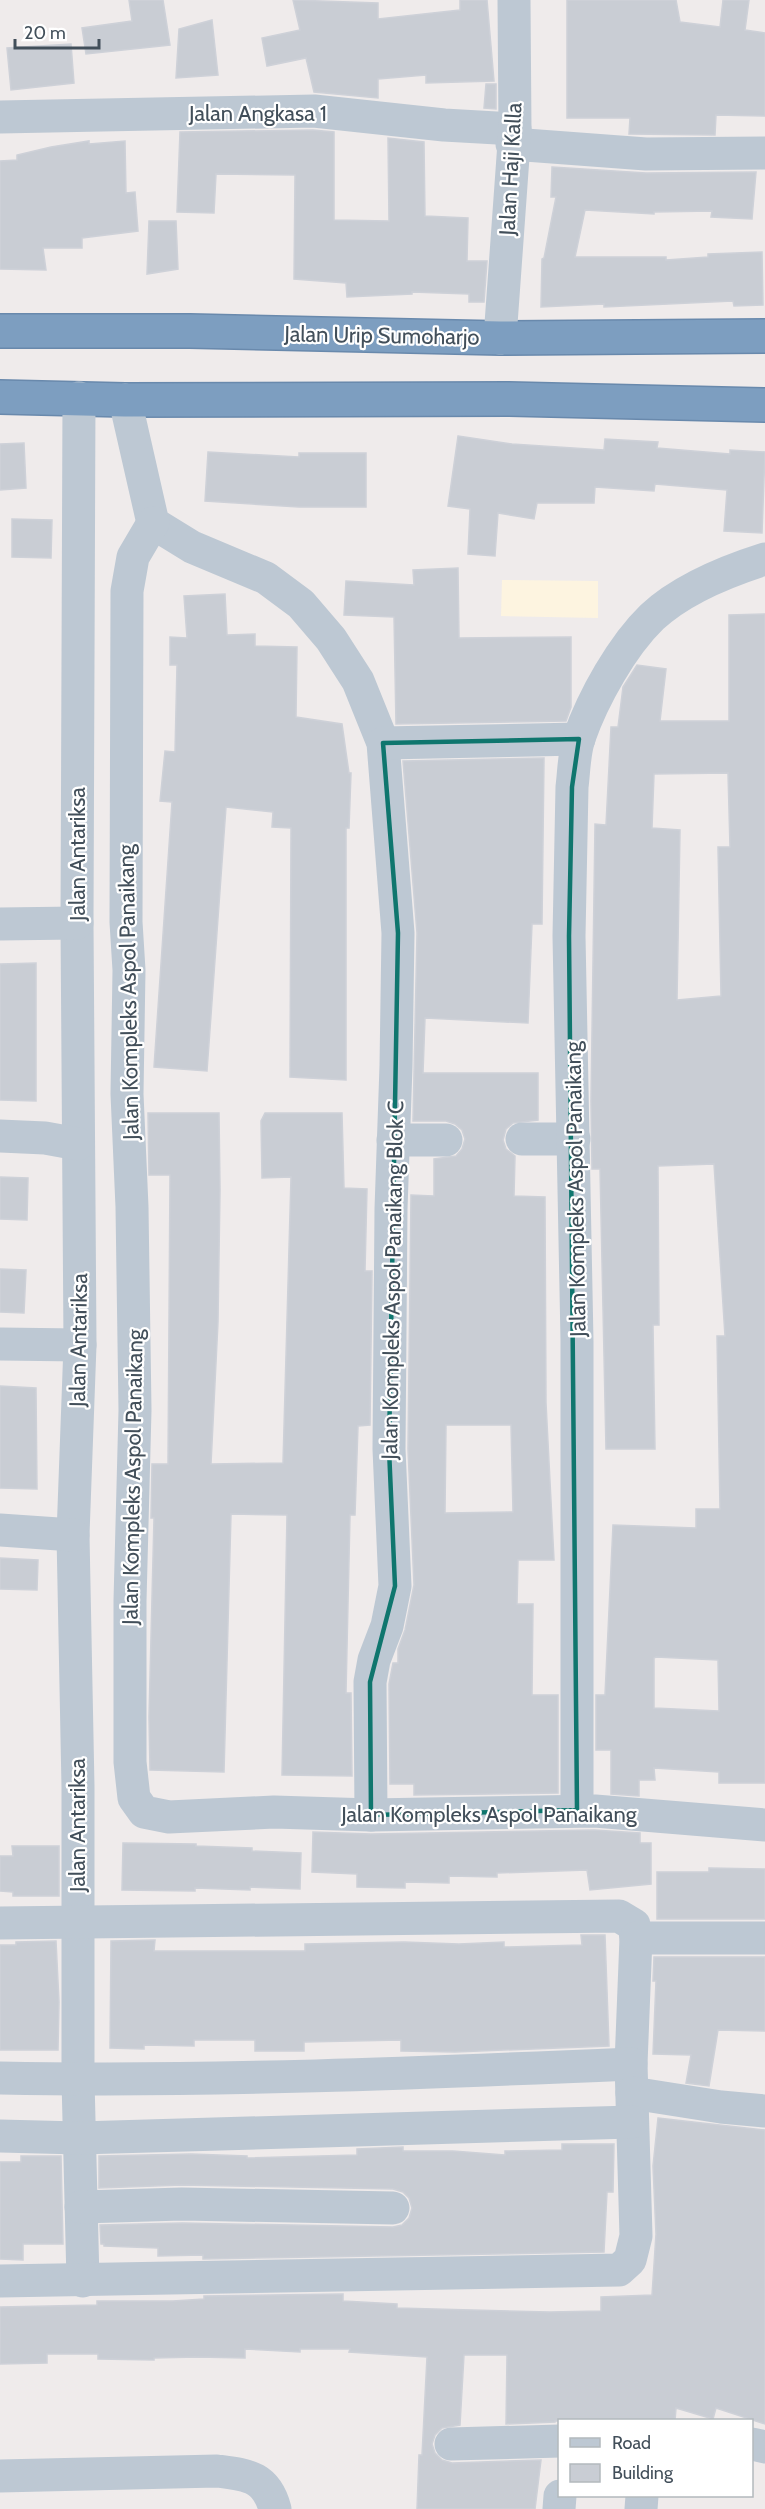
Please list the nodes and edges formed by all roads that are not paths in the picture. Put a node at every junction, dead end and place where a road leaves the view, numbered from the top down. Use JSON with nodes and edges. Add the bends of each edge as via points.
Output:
{"nodes":[{"id":1,"x":514,"y":0,"type":"edge"},
{"id":2,"x":0,"y":117,"type":"edge"},
{"id":3,"x":513,"y":137,"type":"junction"},
{"id":4,"x":765,"y":153,"type":"edge"},
{"id":5,"x":0,"y":331,"type":"edge"},
{"id":6,"x":765,"y":336,"type":"edge"},
{"id":7,"x":500,"y":338,"type":"junction"},
{"id":8,"x":0,"y":398,"type":"edge"},
{"id":9,"x":79,"y":398,"type":"junction"},
{"id":10,"x":125,"y":400,"type":"junction"},
{"id":11,"x":765,"y":405,"type":"edge"},
{"id":12,"x":153,"y":523,"type":"junction"},
{"id":13,"x":765,"y":559,"type":"edge"},
{"id":14,"x":579,"y":739,"type":"junction"},
{"id":15,"x":383,"y":743,"type":"junction"},
{"id":16,"x":77,"y":923,"type":"junction"},
{"id":17,"x":0,"y":924,"type":"edge"},
{"id":18,"x":0,"y":1136,"type":"edge"},
{"id":19,"x":522,"y":1139,"type":"dead end"},
{"id":20,"x":574,"y":1139,"type":"junction"},
{"id":21,"x":393,"y":1140,"type":"junction"},
{"id":22,"x":446,"y":1140,"type":"dead end"},
{"id":23,"x":78,"y":1144,"type":"junction"},
{"id":24,"x":0,"y":1344,"type":"edge"},
{"id":25,"x":80,"y":1345,"type":"junction"},
{"id":26,"x":0,"y":1530,"type":"edge"},
{"id":27,"x":73,"y":1536,"type":"junction"},
{"id":28,"x":577,"y":1810,"type":"junction"},
{"id":29,"x":371,"y":1815,"type":"junction"},
{"id":30,"x":765,"y":1825,"type":"edge"},
{"id":31,"x":0,"y":1923,"type":"edge"},
{"id":32,"x":78,"y":1923,"type":"junction"},
{"id":33,"x":636,"y":1938,"type":"junction"},
{"id":34,"x":765,"y":1938,"type":"edge"},
{"id":35,"x":0,"y":2078,"type":"edge"},
{"id":36,"x":78,"y":2080,"type":"junction"},
{"id":37,"x":632,"y":2093,"type":"junction"},
{"id":38,"x":765,"y":2111,"type":"edge"},
{"id":39,"x":0,"y":2136,"type":"edge"},
{"id":40,"x":79,"y":2138,"type":"junction"},
{"id":41,"x":81,"y":2207,"type":"junction"},
{"id":42,"x":393,"y":2208,"type":"dead end"},
{"id":43,"x":0,"y":2281,"type":"edge"},
{"id":44,"x":83,"y":2281,"type":"junction"},
{"id":45,"x":558,"y":2441,"type":"edge"},
{"id":46,"x":451,"y":2444,"type":"dead end"},
{"id":47,"x":0,"y":2476,"type":"edge"},
{"id":48,"x":275,"y":2509,"type":"edge"}],
"edges":[{"from":1,"to":3,"type":"street","name":"Jalan Haji Kalla"},
{"from":2,"to":3,"type":"street","name":"Jalan Angkasa 1","via":[[314,111]]},
{"from":3,"to":4,"type":"street","name":"Jalan Angkasa 1","via":[[646,154]]},
{"from":3,"to":7,"type":"street","name":"Jalan Haji Kalla"},
{"from":5,"to":7,"type":"highway","name":"Jalan Urip Sumoharjo"},
{"from":6,"to":7,"type":"highway","name":"Jalan Urip Sumoharjo"},
{"from":8,"to":9,"type":"highway"},
{"from":9,"to":10,"type":"highway"},
{"from":9,"to":16,"type":"street","name":"Jalan Antariksa"},
{"from":10,"to":11,"type":"highway","via":[[509,399]]},
{"from":10,"to":12,"type":"street"},
{"from":12,"to":15,"type":"street","name":"Jalan Kompleks Aspol Panaikang Blok C","via":[[192,547],[266,579],[301,604],[331,639],[358,681]]},
{"from":12,"to":29,"type":"street","name":"Jalan Kompleks Aspol Panaikang","via":[[133,556],[127,591],[127,1094],[135,1410],[130,1762],[134,1798],[144,1812],[169,1817],[274,1812]]},
{"from":13,"to":14,"type":"street","name":"Jalan Kompleks Aspol Panaikang","via":[[715,579],[652,617],[605,679]]},
{"from":14,"to":15,"type":"street"},
{"from":14,"to":20,"type":"street","name":"Jalan Kompleks Aspol Panaikang","via":[[572,787],[569,936]]},
{"from":15,"to":21,"type":"street","name":"Jalan Kompleks Aspol Panaikang Blok C","via":[[398,933]]},
{"from":16,"to":17,"type":"street"},
{"from":16,"to":23,"type":"street","name":"Jalan Antariksa"},
{"from":18,"to":23,"type":"street"},
{"from":19,"to":20,"type":"street"},
{"from":20,"to":28,"type":"street","name":"Jalan Kompleks Aspol Panaikang"},
{"from":21,"to":22,"type":"street"},
{"from":21,"to":29,"type":"street","name":"Jalan Kompleks Aspol Panaikang Blok C","via":[[389,1449],[395,1586],[370,1682]]},
{"from":23,"to":25,"type":"street","name":"Jalan Antariksa"},
{"from":24,"to":25,"type":"street"},
{"from":25,"to":27,"type":"street","name":"Jalan Antariksa"},
{"from":26,"to":27,"type":"street"},
{"from":27,"to":32,"type":"street","name":"Jalan Antariksa"},
{"from":28,"to":29,"type":"street","name":"Jalan Kompleks Aspol Panaikang"},
{"from":28,"to":30,"type":"street","name":"Jalan Kompleks Aspol Panaikang"},
{"from":31,"to":32,"type":"street"},
{"from":32,"to":33,"type":"street","via":[[619,1916],[634,1925]]},
{"from":32,"to":36,"type":"street","name":"Jalan Antariksa"},
{"from":33,"to":34,"type":"street"},
{"from":33,"to":37,"type":"street"},
{"from":35,"to":36,"type":"street"},
{"from":36,"to":37,"type":"street","via":[[358,2075]]},
{"from":36,"to":40,"type":"street","name":"Jalan Antariksa"},
{"from":37,"to":38,"type":"street"},
{"from":37,"to":40,"type":"street"},
{"from":37,"to":44,"type":"street","via":[[636,2236],[630,2260],[615,2271]]},
{"from":39,"to":40,"type":"street"},
{"from":40,"to":41,"type":"street","name":"Jalan Antariksa"},
{"from":41,"to":42,"type":"street","via":[[182,2204]]},
{"from":41,"to":44,"type":"street","name":"Jalan Antariksa"},
{"from":43,"to":44,"type":"street"},
{"from":45,"to":46,"type":"street"},
{"from":47,"to":48,"type":"street","via":[[217,2471],[261,2482]]}]}
